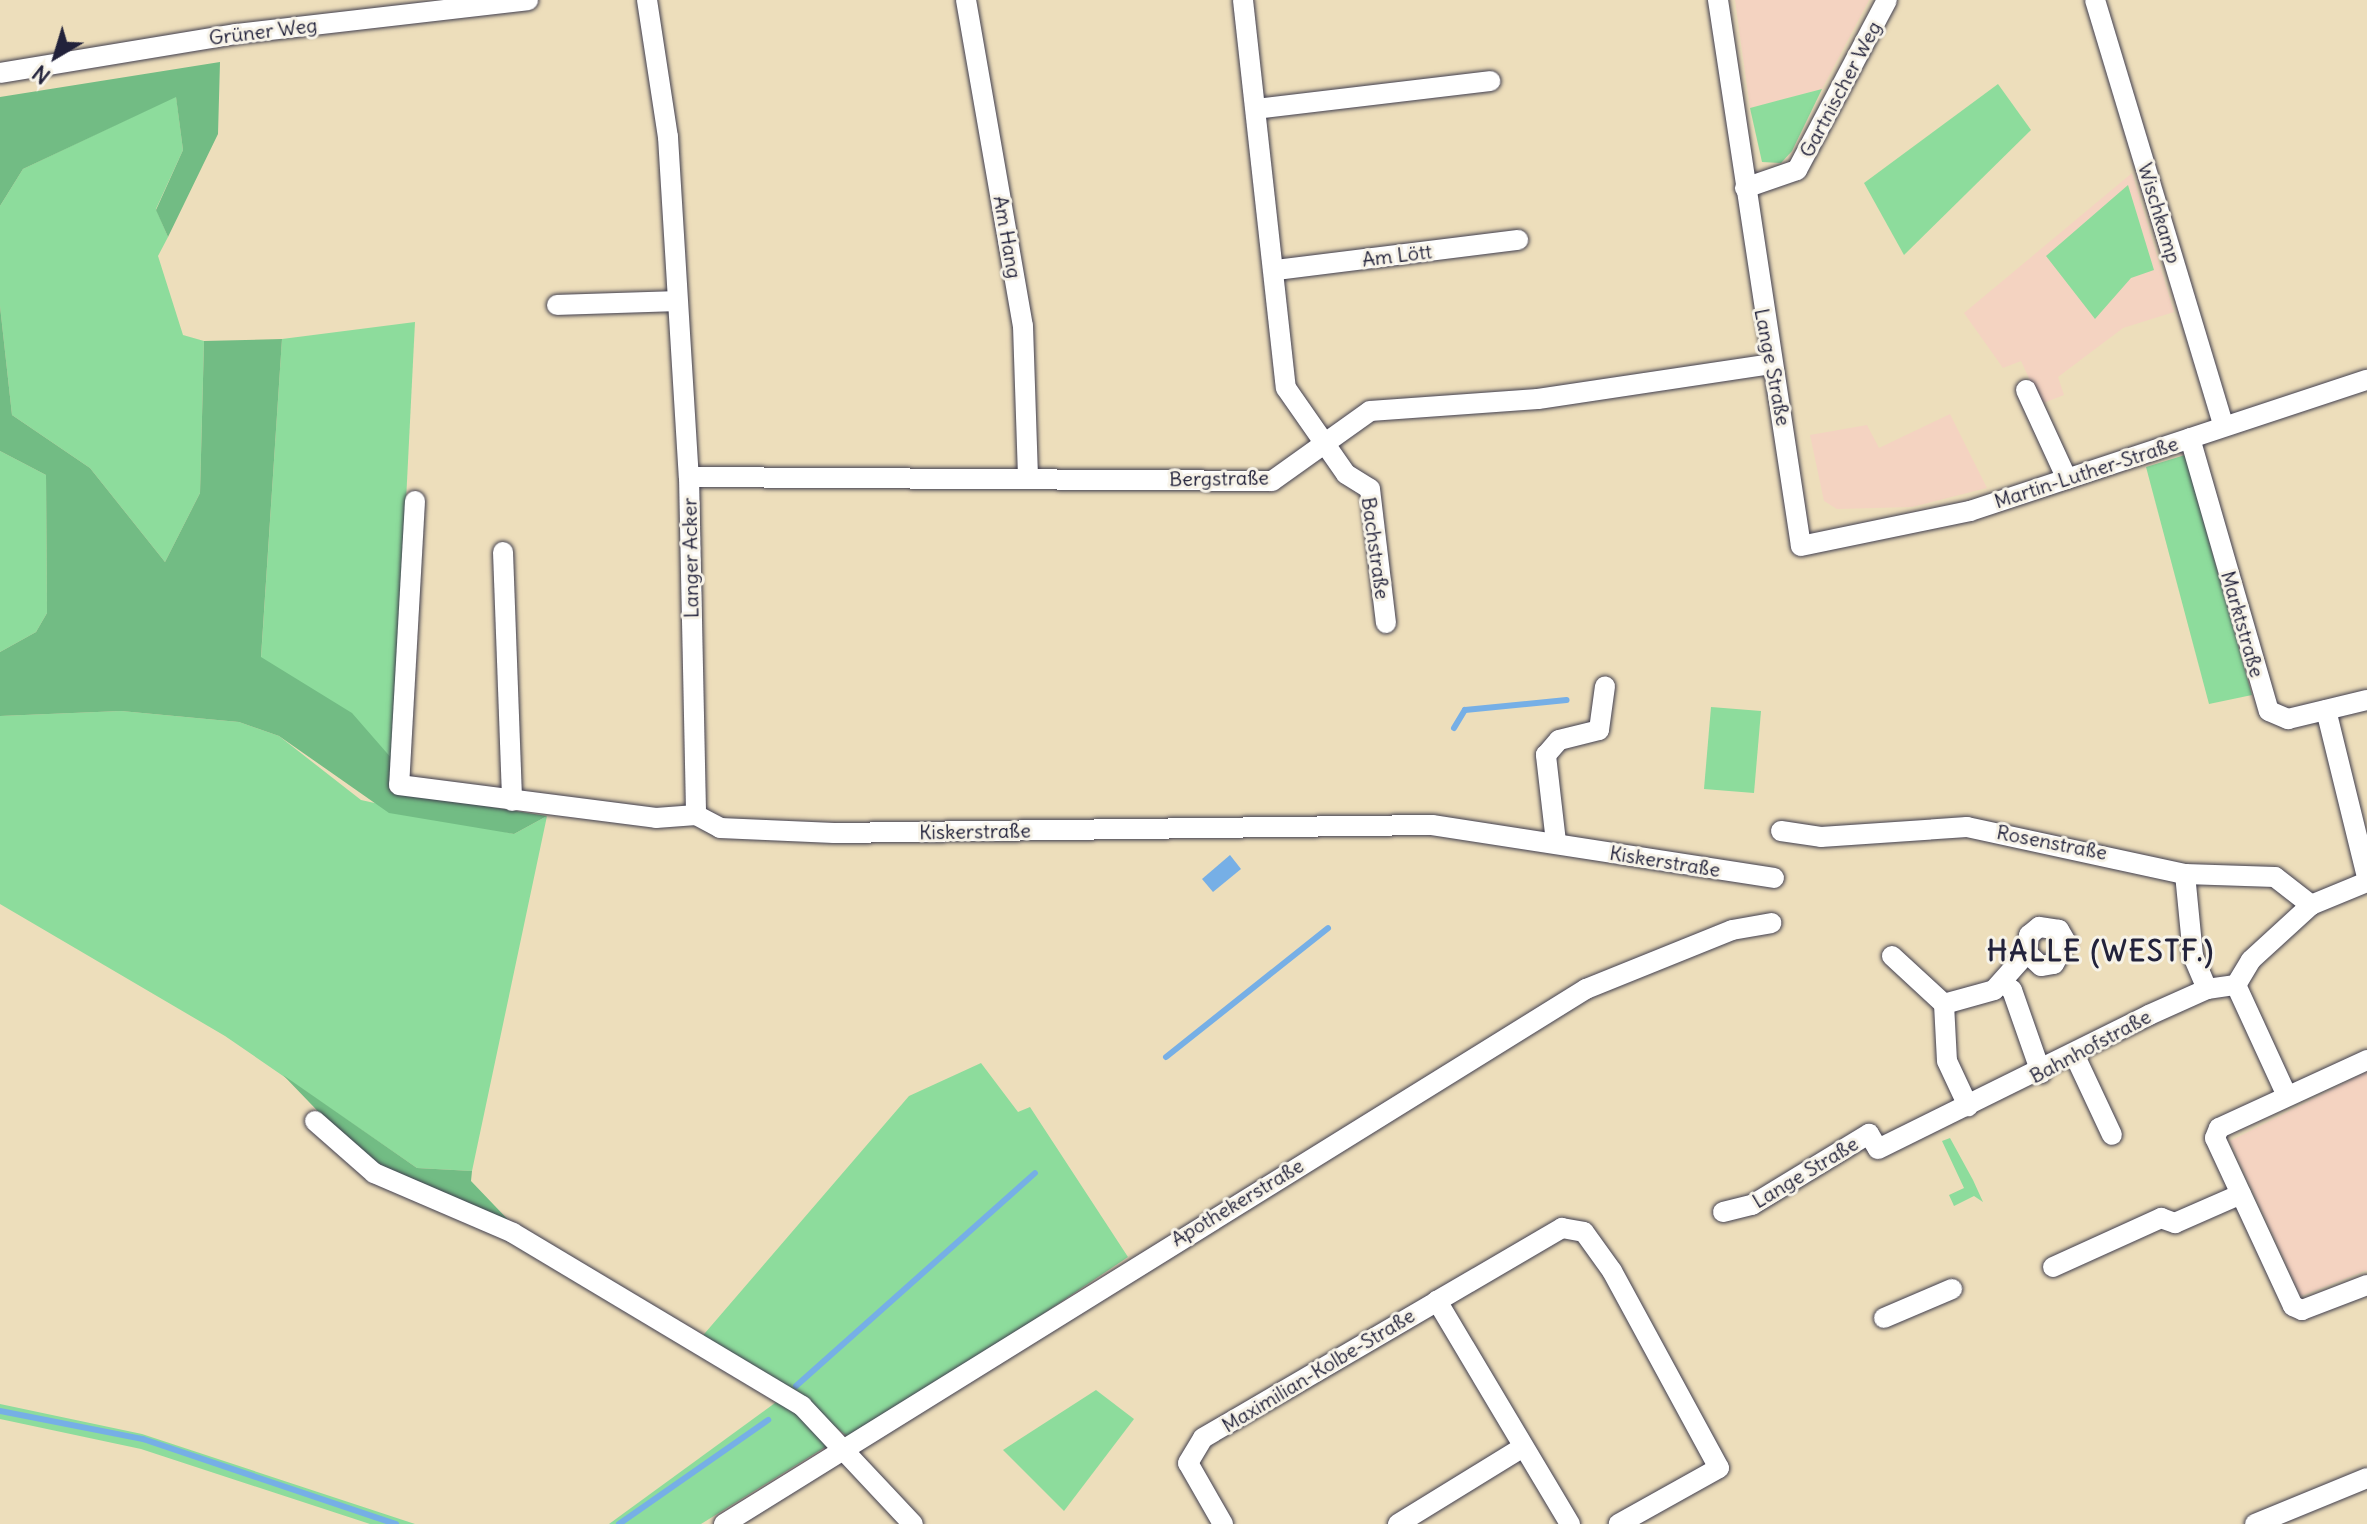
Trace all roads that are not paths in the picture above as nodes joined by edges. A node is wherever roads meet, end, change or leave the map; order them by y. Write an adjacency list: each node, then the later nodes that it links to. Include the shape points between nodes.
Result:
1 (525, 0): 8 (street, Grüner Weg, via 236,34)
2 (647, 0): 14 (street, Langer Acker, via 668,137)
3 (966, 0): 23 (street, Am Hang, via 1023,326)
4 (1243, 0): 10 (street)
5 (1718, 0): 11 (street, Lange Straße)
6 (1887, 0): 11 (street, Gartnischer Weg, via 1797,170)
7 (2095, 0): 19 (street, Wischkamp)
8 (0, 73)
9 (1490, 81): 10 (street)
10 (1256, 109): 13 (street)
11 (1745, 188): 16 (street, Lange Straße)
12 (1518, 240): 13 (street, Am Lött)
13 (1276, 270): 21 (street, via 1286,388)
14 (677, 301): 15 (street); 22 (street, Langer Acker)
15 (557, 305)
16 (1772, 364): 21 (street, Bergstraße, via 1538,399 1370,411); 26 (street, Lange Straße)
17 (2367, 380): 19 (street, Martin-Luther-Straße)
18 (2026, 390): 24 (street)
19 (2224, 426): 20 (street, Martin-Luther-Straße)
20 (2190, 438): 24 (street, Martin-Luther-Straße); 31 (street, Marktstraße, via 2266,705 2281,719)
21 (1324, 444): 23 (street, Bergstraße, via 1272,481); 28 (street, Bachstraße, via 1346,474 1370,489)
22 (689, 477): 23 (street, Bergstraße); 33 (street, Langer Acker)
23 (1028, 477)
24 (2067, 479): 26 (street, Martin-Luther-Straße, via 1896,531)
25 (415, 501): 32 (street, Kiskerstraße, via 399,785)
26 (1801, 546)
27 (503, 552): 32 (street)
28 (1386, 623)
29 (1605, 686): 35 (street, via 1599,730 1559,740 1546,755)
30 (2367, 700): 31 (street, Marktstraße)
31 (2326, 710): 38 (street)
32 (512, 801): 33 (street, Kiskerstraße, via 656,818)
33 (696, 815): 35 (street, Kiskerstraße, via 720,828 834,833 1432,825)
34 (1781, 831): 36 (street, Rosenstraße, via 1821,837 1967,827)
35 (1556, 842): 37 (street, Kiskerstraße)
36 (2185, 874): 39 (street, Rosenstraße, via 2275,877); 45 (street, via 2193,956)
37 (1774, 878)
38 (2367, 880): 39 (street)
39 (2311, 905): 44 (street, via 2251,960)
40 (1771, 923): 63 (street, Apothekerstraße, via 1732,930 1586,989 1132,1266)
41 (2027, 953): 43 (street)
42 (1892, 956): 46 (street)
43 (2002, 982): 46 (street); 49 (street, via 2012,990)
44 (2236, 985): 45 (street, Bahnhofstraße); 50 (street)
45 (2207, 989): 47 (street, Bahnhofstraße)
46 (1944, 1004): 51 (street, via 1944,1051)
47 (2075, 1056): 49 (street, Bahnhofstraße); 53 (street)
48 (2367, 1060): 50 (street)
49 (2041, 1073): 51 (street, Bahnhofstraße)
50 (2287, 1096): 55 (street, via 2216,1132)
51 (1968, 1106): 54 (street, Bahnhofstraße)
52 (315, 1121): 63 (street, via 374,1173 513,1233 802,1406)
53 (2112, 1135)
54 (1878, 1149): 56 (street, Lange Straße, via 1869,1134 1752,1205)
55 (2241, 1194): 57 (street, via 2175,1223 2161,1218); 58 (street, via 2297,1309)
56 (1723, 1212)
57 (2053, 1267)
58 (2367, 1285)
59 (1952, 1289): 61 (street)
60 (1437, 1301): 62 (street, Maximilian-Kolbe-Straße); 67 (street, Maximilian-Kolbe-Straße, via 1203,1438 1188,1463); 70 (street, Maximilian-Kolbe-Straße, via 1562,1228 1584,1232 1649,1328 1719,1468)
61 (1884, 1318)
62 (1523, 1447): 68 (street); 69 (street, Maximilian-Kolbe-Straße)
63 (847, 1452): 65 (street, Apothekerstraße); 66 (street)
64 (2367, 1478): 71 (street)
65 (724, 1524)
66 (913, 1524)
67 (1223, 1524)
68 (1398, 1524)
69 (1570, 1524)
70 (1619, 1524)
71 (2255, 1524)

